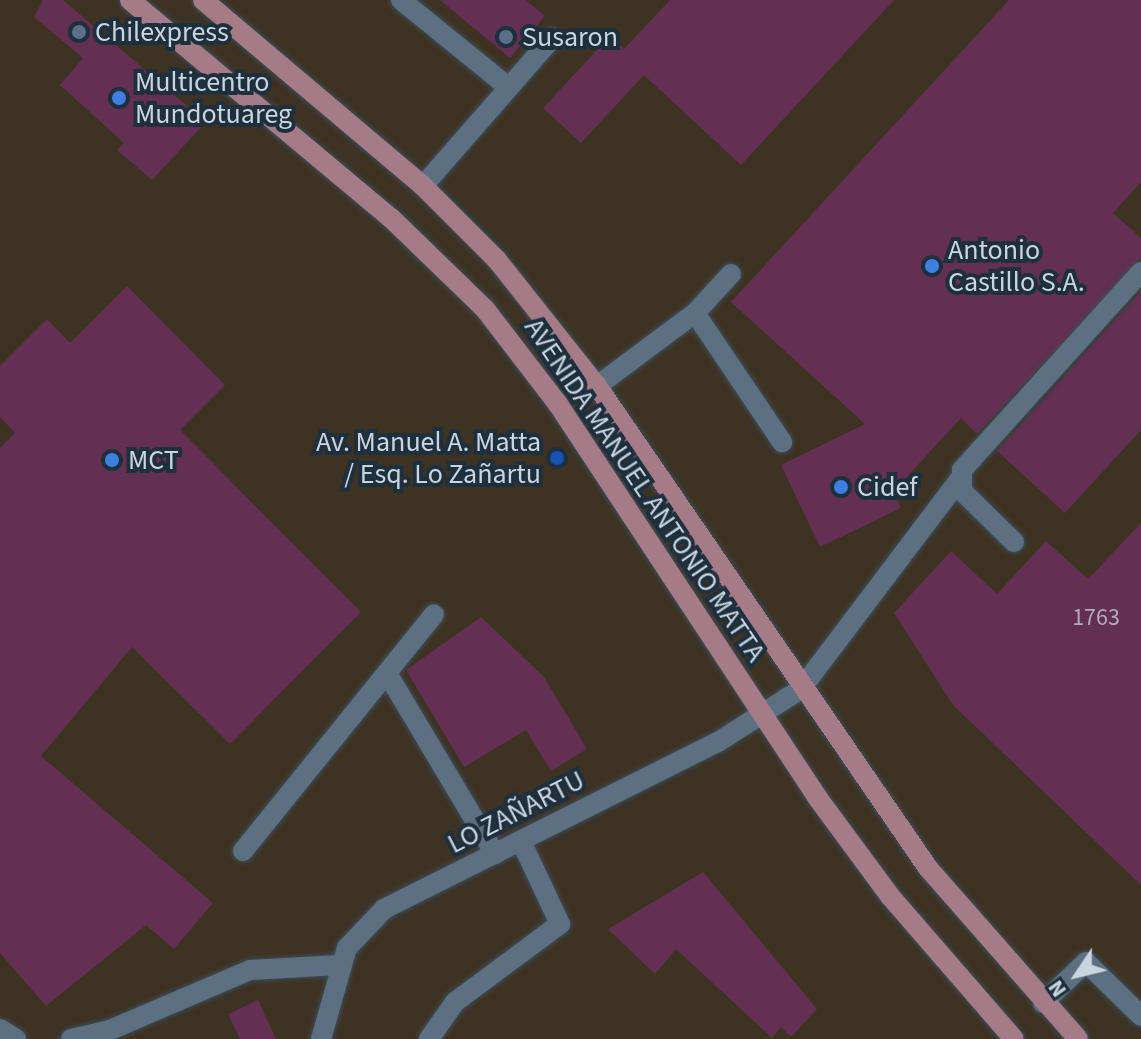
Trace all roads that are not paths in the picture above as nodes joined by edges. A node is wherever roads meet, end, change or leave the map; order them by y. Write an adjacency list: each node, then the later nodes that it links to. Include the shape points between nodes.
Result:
1 (130, 0): 17 (main road, AVENIDA MANUEL ANTONIO MATTA, via 401,227 485,309 558,404)
2 (203, 0): 6 (main road, AVENIDA MANUEL ANTONIO MATTA)
3 (401, 0): 5 (street)
4 (552, 38): 5 (street)
5 (508, 87): 6 (street)
6 (423, 186): 10 (main road, AVENIDA MANUEL ANTONIO MATTA, via 497,260)
7 (1141, 272): 12 (street, LO ZAÑARTU, via 970,459)
8 (731, 274): 9 (street)
9 (695, 313): 10 (street); 11 (street)
10 (597, 386): 16 (main road, AVENIDA MANUEL ANTONIO MATTA)
11 (782, 442)
12 (960, 479): 13 (street, via 962,491); 16 (street, LO ZAÑARTU)
13 (1014, 542)
14 (434, 614): 15 (street)
15 (387, 673): 19 (street); 20 (street)
16 (801, 689): 17 (street, LO ZAÑARTU); 22 (main road, AVENIDA MANUEL ANTONIO MATTA, via 928,868)
17 (764, 715): 18 (street, LO ZAÑARTU); 29 (main road, AVENIDA MANUEL ANTONIO MATTA, via 890,896)
18 (521, 841): 20 (street, LO ZAÑARTU); 28 (street, via 560,924 455,1002)
19 (243, 851)
20 (495, 854): 21 (street, LO ZAÑARTU, via 384,909 356,933)
21 (339, 965): 26 (street, via 250,970 110,1030); 27 (street, LO ZAÑARTU)
22 (1043, 1003): 23 (street, via 1086,962); 30 (main road, AVENIDA MANUEL ANTONIO MATTA)
23 (1141, 1016)
24 (0, 1029): 25 (street)
25 (16, 1039)
26 (71, 1039)
27 (321, 1039)
28 (429, 1039)
29 (1014, 1039)
30 (1078, 1039)

